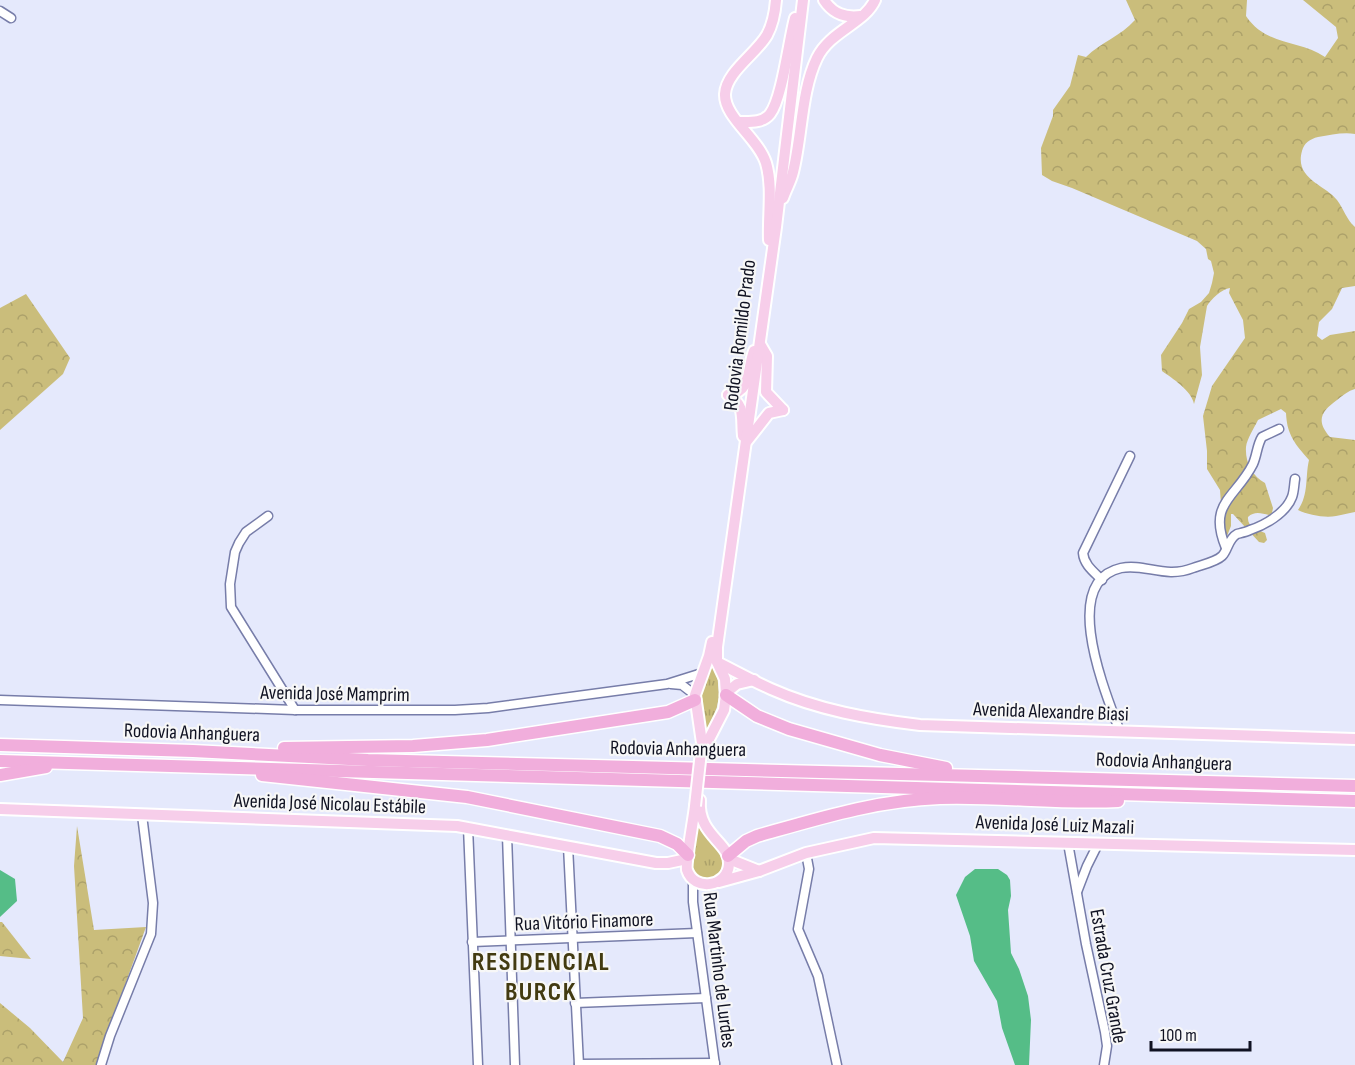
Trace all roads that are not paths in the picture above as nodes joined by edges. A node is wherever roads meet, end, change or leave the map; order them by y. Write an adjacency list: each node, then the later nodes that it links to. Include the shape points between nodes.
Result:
1 (776, 0): 8 (main road, via 774,20 766,37 732,77 725,92 728,111)
2 (824, 0): 6 (main road, via 843,16)
3 (875, 0): 6 (main road)
4 (801, 1): 8 (main road, via 777,101 765,118); 9 (main road, Rodovia Romildo Prado); 10 (main road, Rodovia Romildo Prado)
5 (0, 11): 7 (street)
6 (861, 16): 9 (main road, via 825,45 816,59 793,173)
7 (11, 18)
8 (740, 122): 10 (main road, via 757,144 770,179)
9 (778, 208): 11 (main road, Rodovia Romildo Prado)
10 (769, 240): 11 (main road, Rodovia Romildo Prado)
11 (758, 345): 13 (main road, Rodovia Romildo Prado); 13 (main road, via 743,390 728,395 741,406); 13 (main road, via 767,356 766,392 783,410 769,413)
12 (1279, 429): 17 (street, via 1262,437 1253,463 1222,510 1220,532)
13 (745, 440): 19 (main road, Rodovia Romildo Prado); 20 (main road, Rodovia Romildo Prado, via 711,647)
14 (1130, 456): 18 (street, via 1083,553 1087,565)
15 (1295, 479): 17 (street, via 1293,496 1278,513 1263,525 1236,535)
16 (268, 516): 26 (street, via 238,543 230,584 231,607)
17 (1226, 548): 18 (street, via 1223,555 1176,573 1127,567 1110,572)
18 (1102, 580): 27 (street, via 1090,603 1089,622 1098,673)
19 (717, 662): 21 (main road, Avenida Alexandre Biasi); 23 (main road)
20 (702, 673): 22 (street, Avenida José Mamprim); 24 (main road, Rodovia Romildo Prado)
21 (754, 680): 23 (main road, via 737,684); 27 (main road, Avenida Alexandre Biasi, via 844,714 882,721)
22 (667, 684): 24 (street, Avenida José Mamprim, via 682,686); 26 (street, Avenida José Mamprim, via 477,709)
23 (726, 694): 29 (main road, via 724,710); 36 (highway, via 757,716 789,729 880,755)
24 (695, 698): 29 (main road); 31 (highway, via 668,712 486,740 414,746)
25 (0, 700): 26 (street, Avenida José Mamprim)
26 (296, 710)
27 (1120, 732): 28 (main road, Avenida Alexandre Biasi)
28 (1355, 739)
29 (705, 743): 40 (main road, bridge)
30 (0, 746): 31 (highway, Rodovia Anhanguera)
31 (193, 751): 36 (highway, Rodovia Anhanguera, via 368,760)
32 (0, 761): 33 (highway, Rodovia Anhanguera)
33 (75, 762): 34 (highway, Rodovia Anhanguera); 35 (highway)
34 (190, 766): 38 (highway, Rodovia Anhanguera); 50 (highway, via 467,797 660,836)
35 (0, 775)
36 (986, 775): 37 (highway, Rodovia Anhanguera)
37 (1355, 786)
38 (1182, 796): 39 (highway, Rodovia Anhanguera); 51 (highway, via 1094,802 949,798 901,802 852,809 757,836)
39 (1355, 801)
40 (697, 803): 50 (main road); 51 (main road, via 703,824)
41 (0, 809): 42 (main road, Avenida José Nicolau Estábile)
42 (142, 814): 43 (main road, Avenida José Nicolau Estábile); 65 (street, via 153,903 151,934)
43 (468, 827): 44 (main road, Avenida José Nicolau Estábile); 60 (street)
44 (507, 835): 47 (main road, Avenida José Nicolau Estábile); 59 (street)
45 (1068, 843): 46 (main road, Avenida José Luiz Mazali); 49 (main road, Avenida José Luiz Mazali, via 874,838); 56 (street, Estrada Cruz Grande)
46 (1098, 844): 48 (main road, Avenida José Luiz Mazali); 56 (street, Estrada Cruz Grande)
47 (568, 846): 52 (main road, Avenida José Nicolau Estábile); 58 (street)
48 (1355, 850)
49 (806, 853): 53 (main road, Avenida José Luiz Mazali); 68 (street, via 809,869 798,929 818,976)
50 (688, 855): 52 (main road, Avenida José Nicolau Estábile); 54 (main road, via 687,870)
51 (729, 858): 53 (main road); 55 (main road, via 728,872)
52 (656, 863): 54 (main road, Avenida José Nicolau Estábile)
53 (759, 871): 55 (main road, Avenida José Luiz Mazali)
54 (692, 878): 55 (main road, Avenida José Nicolau Estábile, via 701,884); 57 (street, Rua Martinho de Lurdes)
55 (719, 882)
56 (1077, 893): 69 (street, Estrada Cruz Grande, via 1105,1032)
57 (697, 933): 58 (street, Rua Vitório Finamore); 61 (street, Rua Martinho de Lurdes)
58 (573, 937): 59 (street, Rua Vitório Finamore); 62 (street)
59 (509, 940): 60 (street, Rua Vitório Finamore); 67 (street)
60 (472, 942): 66 (street)
61 (706, 998): 62 (street); 64 (street, Rua Martinho de Lurdes)
62 (575, 1003): 63 (street)
63 (579, 1064): 64 (street)
64 (715, 1064)
65 (101, 1065)
66 (478, 1065)
67 (515, 1065)
68 (837, 1065)
69 (1104, 1065)

